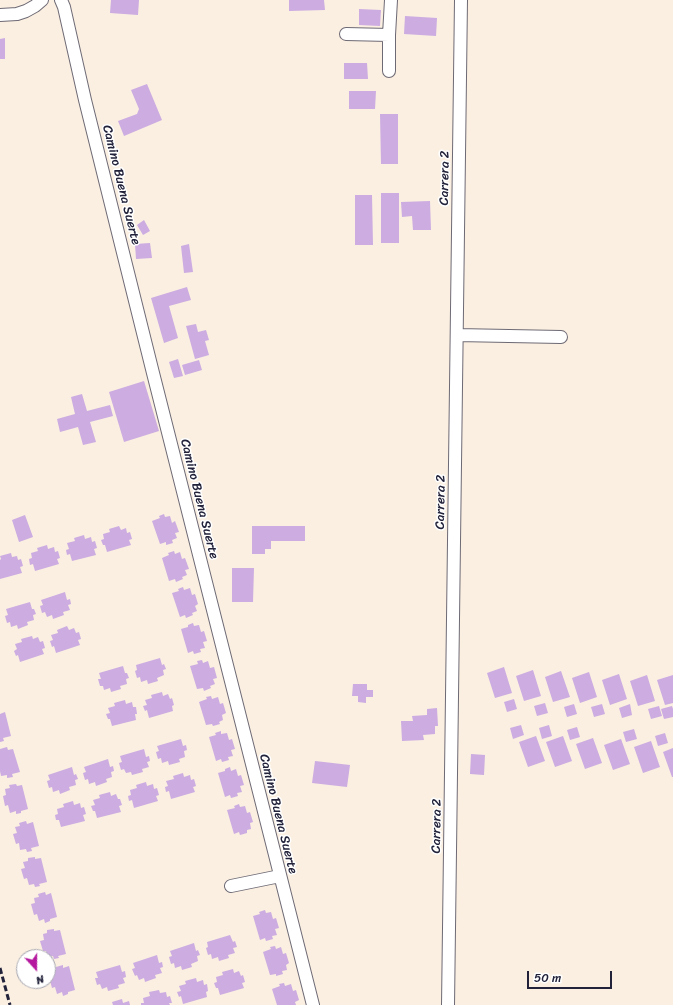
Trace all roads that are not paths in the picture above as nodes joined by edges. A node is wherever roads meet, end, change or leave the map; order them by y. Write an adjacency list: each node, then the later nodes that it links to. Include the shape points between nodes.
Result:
1 (42, 0): 5 (street, via 26,11)
2 (61, 0): 11 (street, Camino Buena Suerte)
3 (391, 0): 7 (street)
4 (462, 0): 9 (street, Carrera 2)
5 (0, 16)
6 (346, 34): 7 (street)
7 (389, 36): 8 (street)
8 (389, 71)
9 (457, 335): 10 (street); 14 (street, Carrera 2)
10 (561, 337)
11 (280, 876): 12 (street); 13 (street, Camino Buena Suerte)
12 (231, 886)
13 (313, 1005)
14 (448, 1005)

